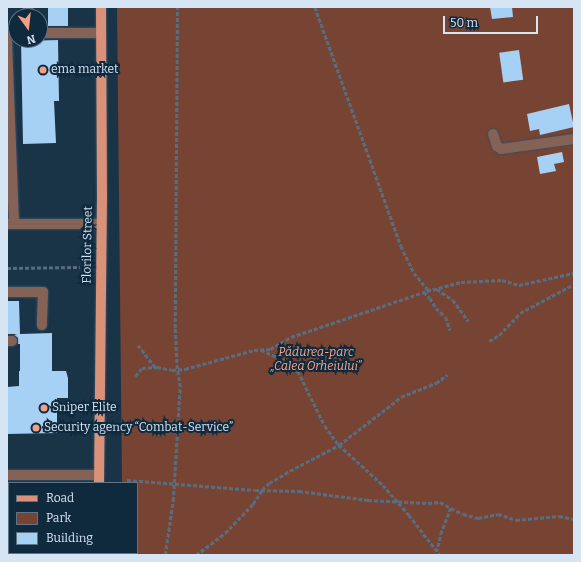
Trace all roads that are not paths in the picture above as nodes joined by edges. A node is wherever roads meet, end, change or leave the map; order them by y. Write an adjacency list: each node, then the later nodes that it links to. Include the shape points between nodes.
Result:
1 (101, 7): 3 (main road, Florilor Street)
2 (48, 33): 3 (street)
3 (101, 33): 9 (main road, Florilor Street)
4 (7, 42): 5 (street)
5 (8, 119): 8 (street)
6 (493, 134): 7 (street, via 497,146 501,149)
7 (574, 139)
8 (10, 224): 9 (street)
9 (101, 224): 13 (main road, Florilor Street)
10 (7, 292): 11 (street, via 43,292)
11 (42, 325)
12 (9, 478): 13 (street)
13 (99, 479)

